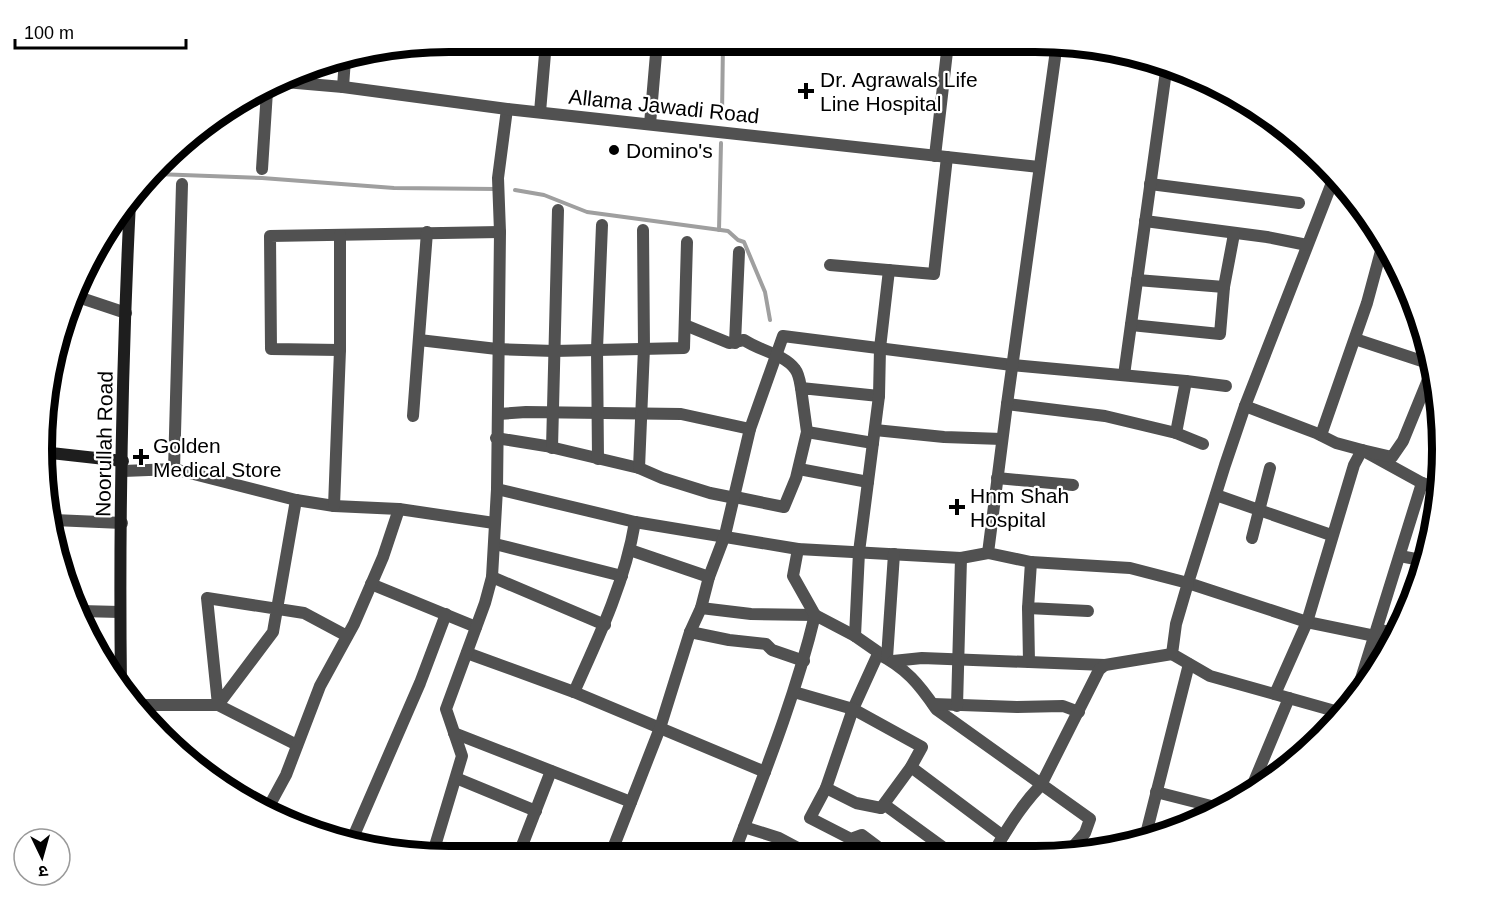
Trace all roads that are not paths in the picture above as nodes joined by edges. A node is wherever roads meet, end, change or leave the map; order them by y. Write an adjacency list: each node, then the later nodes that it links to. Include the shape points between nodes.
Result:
1 (545, 52): 11 (street)
2 (656, 52): 12 (street)
3 (948, 52): 13 (street)
4 (1056, 53): 14 (street)
5 (345, 67): 8 (street)
6 (1165, 75): 17 (street)
7 (298, 83): 8 (street, Allama Jawadi Road)
8 (344, 87): 10 (street, Allama Jawadi Road)
9 (267, 97): 15 (street)
10 (507, 109): 11 (street, Allama Jawadi Road); 26 (street, via 498,178)
11 (540, 112): 12 (street, Allama Jawadi Road)
12 (650, 124): 13 (street, Allama Jawadi Road)
13 (941, 156): 14 (street, Allama Jawadi Road); 34 (street, via 934,274)
14 (1040, 167): 52 (street)
15 (262, 170)
16 (182, 184): 81 (street)
17 (1150, 184): 19 (street); 22 (street)
18 (1331, 185): 30 (street)
19 (1299, 202)
20 (558, 210): 49 (street)
21 (130, 215): 38 (main road, Noorullah Road)
22 (1145, 221): 27 (street); 35 (street)
23 (602, 225): 47 (street)
24 (643, 230): 44 (street)
25 (428, 232): 26 (street); 28 (street); 42 (street)
26 (500, 232): 46 (street)
27 (1234, 234): 30 (street); 36 (street)
28 (340, 235): 48 (street); 48 (street, via 270,236 271,349)
29 (687, 242): 39 (street)
30 (1307, 245): 60 (street)
31 (739, 252): 43 (street)
32 (1380, 253): 41 (street)
33 (830, 265): 34 (street)
34 (889, 270): 45 (street)
35 (1137, 280): 36 (street); 40 (street)
36 (1224, 287): 40 (street, via 1220,334)
37 (83, 299): 38 (street)
38 (126, 313): 78 (main road, Noorullah Road)
39 (685, 325): 43 (street); 44 (street, via 684,348)
40 (1131, 325): 53 (street)
41 (1354, 339): 51 (street); 69 (street)
42 (419, 340): 46 (street); 65 (street)
43 (735, 343): 50 (street, via 744,340)
44 (644, 348): 47 (street); 64 (street)
45 (880, 348): 50 (street, via 783,336); 52 (street); 58 (street)
46 (497, 349): 49 (street); 63 (street)
47 (597, 349): 49 (street); 62 (street)
48 (340, 350): 92 (street)
49 (554, 351): 61 (street)
50 (776, 355): 57 (street, via 795,369); 66 (street)
51 (1422, 361)
52 (1012, 364): 53 (street); 59 (street)
53 (1124, 375): 54 (street)
54 (1186, 381): 56 (street); 68 (street)
55 (1427, 383): 75 (street, via 1392,458)
56 (1226, 386)
57 (801, 388): 58 (street); 67 (street)
58 (879, 396): 70 (street)
59 (1006, 404): 68 (street, via 1105,416); 72 (street)
60 (1245, 406): 69 (street); 89 (street)
61 (554, 412): 62 (street); 63 (street); 74 (street)
62 (599, 413): 64 (street); 77 (street)
63 (498, 414): 71 (street)
64 (642, 414): 66 (street, via 681,414); 79 (street)
65 (413, 416)
66 (750, 429): 90 (street)
67 (807, 432): 70 (street); 82 (street)
68 (1176, 433): 73 (street)
69 (1322, 435): 75 (street)
70 (874, 436): 72 (street); 84 (street)
71 (496, 438): 74 (street); 88 (street)
72 (1002, 439): 83 (street)
73 (1203, 444)
74 (552, 448): 77 (street)
75 (1362, 450): 85 (street); 99 (street)
76 (52, 454): 78 (main road)
77 (598, 459): 79 (street)
78 (123, 466): 81 (street); 97 (main road, Noorullah Road)
79 (639, 468): 90 (street)
80 (1270, 468): 94 (street)
81 (174, 469): 91 (street)
82 (798, 469): 84 (street); 90 (street, via 784,507)
83 (997, 478): 86 (street); 106 (street)
84 (868, 482): 105 (street)
85 (1422, 483): 87 (street); 108 (street)
86 (1073, 486)
87 (1431, 486)
88 (497, 489): 96 (street); 98 (street)
89 (1216, 495): 94 (street); 116 (street)
90 (735, 498): 100 (street)
91 (296, 500): 92 (street); 119 (street)
92 (334, 506): 93 (street)
93 (399, 509): 98 (street); 115 (street)
94 (1259, 510): 99 (street); 101 (street)
95 (59, 520): 97 (street)
96 (634, 522): 100 (street); 104 (street)
97 (122, 523): 122 (main road, Noorullah Road)
98 (494, 523): 102 (street)
99 (1331, 535): 125 (street)
100 (725, 536): 103 (street); 114 (street)
101 (1252, 538)
102 (495, 544): 112 (street); 113 (street)
103 (798, 549): 105 (street); 124 (street, via 793,576)
104 (630, 550): 112 (street); 114 (street)
105 (859, 552): 107 (street); 132 (street)
106 (988, 553): 109 (street); 111 (street)
107 (894, 554): 109 (street); 135 (street)
108 (1400, 556): 110 (street); 129 (street)
109 (961, 558): 136 (street)
110 (1417, 559)
111 (1031, 562): 116 (street, via 1130,568); 118 (street)
112 (622, 576): 126 (street)
113 (492, 577): 126 (street); 127 (street)
114 (709, 577): 117 (street)
115 (371, 584): 123 (street); 131 (street)
116 (1188, 584): 125 (street); 134 (street)
117 (701, 608): 124 (street); 128 (street)
118 (1028, 608): 120 (street); 138 (street)
119 (277, 609): 131 (street, via 304,613); 149 (street, via 273,632); 149 (street, via 207,598)
120 (1088, 611)
121 (88, 612): 122 (street)
122 (120, 612): 141 (main road, Noorullah Road)
123 (446, 614): 127 (street); 172 (street)
124 (815, 615): 132 (street); 137 (street)
125 (1307, 622): 129 (street); 145 (street)
126 (605, 625): 143 (street)
127 (476, 627): 133 (street)
128 (690, 632): 137 (street, via 766,644 772,650); 154 (street)
129 (1376, 632): 130 (street); 142 (street)
130 (1387, 633)
131 (347, 636): 156 (street, via 320,686)
132 (855, 636): 135 (street)
133 (467, 653): 143 (street); 155 (street, via 446,709)
134 (1172, 654): 139 (street); 140 (street)
135 (886, 658): 136 (street); 147 (street, via 918,684); 151 (street)
136 (959, 660): 138 (street); 150 (street)
137 (804, 661): 144 (street)
138 (1029, 662): 140 (street)
139 (1189, 664): 145 (street, via 1210,676); 164 (street)
140 (1105, 665): 153 (street)
141 (121, 672)
142 (1362, 675)
143 (574, 692): 154 (street)
144 (794, 692): 151 (street); 159 (street)
145 (1275, 694): 146 (street)
146 (1289, 698): 152 (street); 161 (street)
147 (933, 704): 150 (street); 162 (street)
148 (146, 705): 149 (street)
149 (218, 705): 156 (street)
150 (957, 706): 153 (street, via 1063,706)
151 (853, 709): 157 (street, via 922,747); 163 (street)
152 (1334, 711)
153 (1079, 712): 162 (street)
154 (660, 728): 159 (street); 165 (street)
155 (454, 733): 158 (street); 160 (street, via 462,756)
156 (297, 745): 166 (street)
157 (911, 767): 168 (street); 173 (street)
158 (551, 771): 165 (street); 169 (street)
159 (765, 772): 170 (street)
160 (456, 778): 169 (street); 175 (street)
161 (1254, 781)
162 (1041, 785): 173 (street); 174 (street, via 1090,819)
163 (826, 788): 168 (street, via 856,803); 180 (street, via 810,818 851,839 862,835)
164 (1156, 792): 167 (street); 171 (street)
165 (631, 802): 177 (street)
166 (270, 804)
167 (1211, 806)
168 (881, 808): 181 (street, via 885,805)
169 (536, 810): 176 (street)
170 (744, 827): 178 (street); 179 (street)
171 (1147, 830)
172 (354, 835)
173 (1003, 836): 182 (street)
174 (1075, 844)
175 (435, 846)
176 (522, 846)
177 (614, 846)
178 (737, 846)
179 (794, 846)
180 (877, 846)
181 (941, 846)
182 (998, 846)

